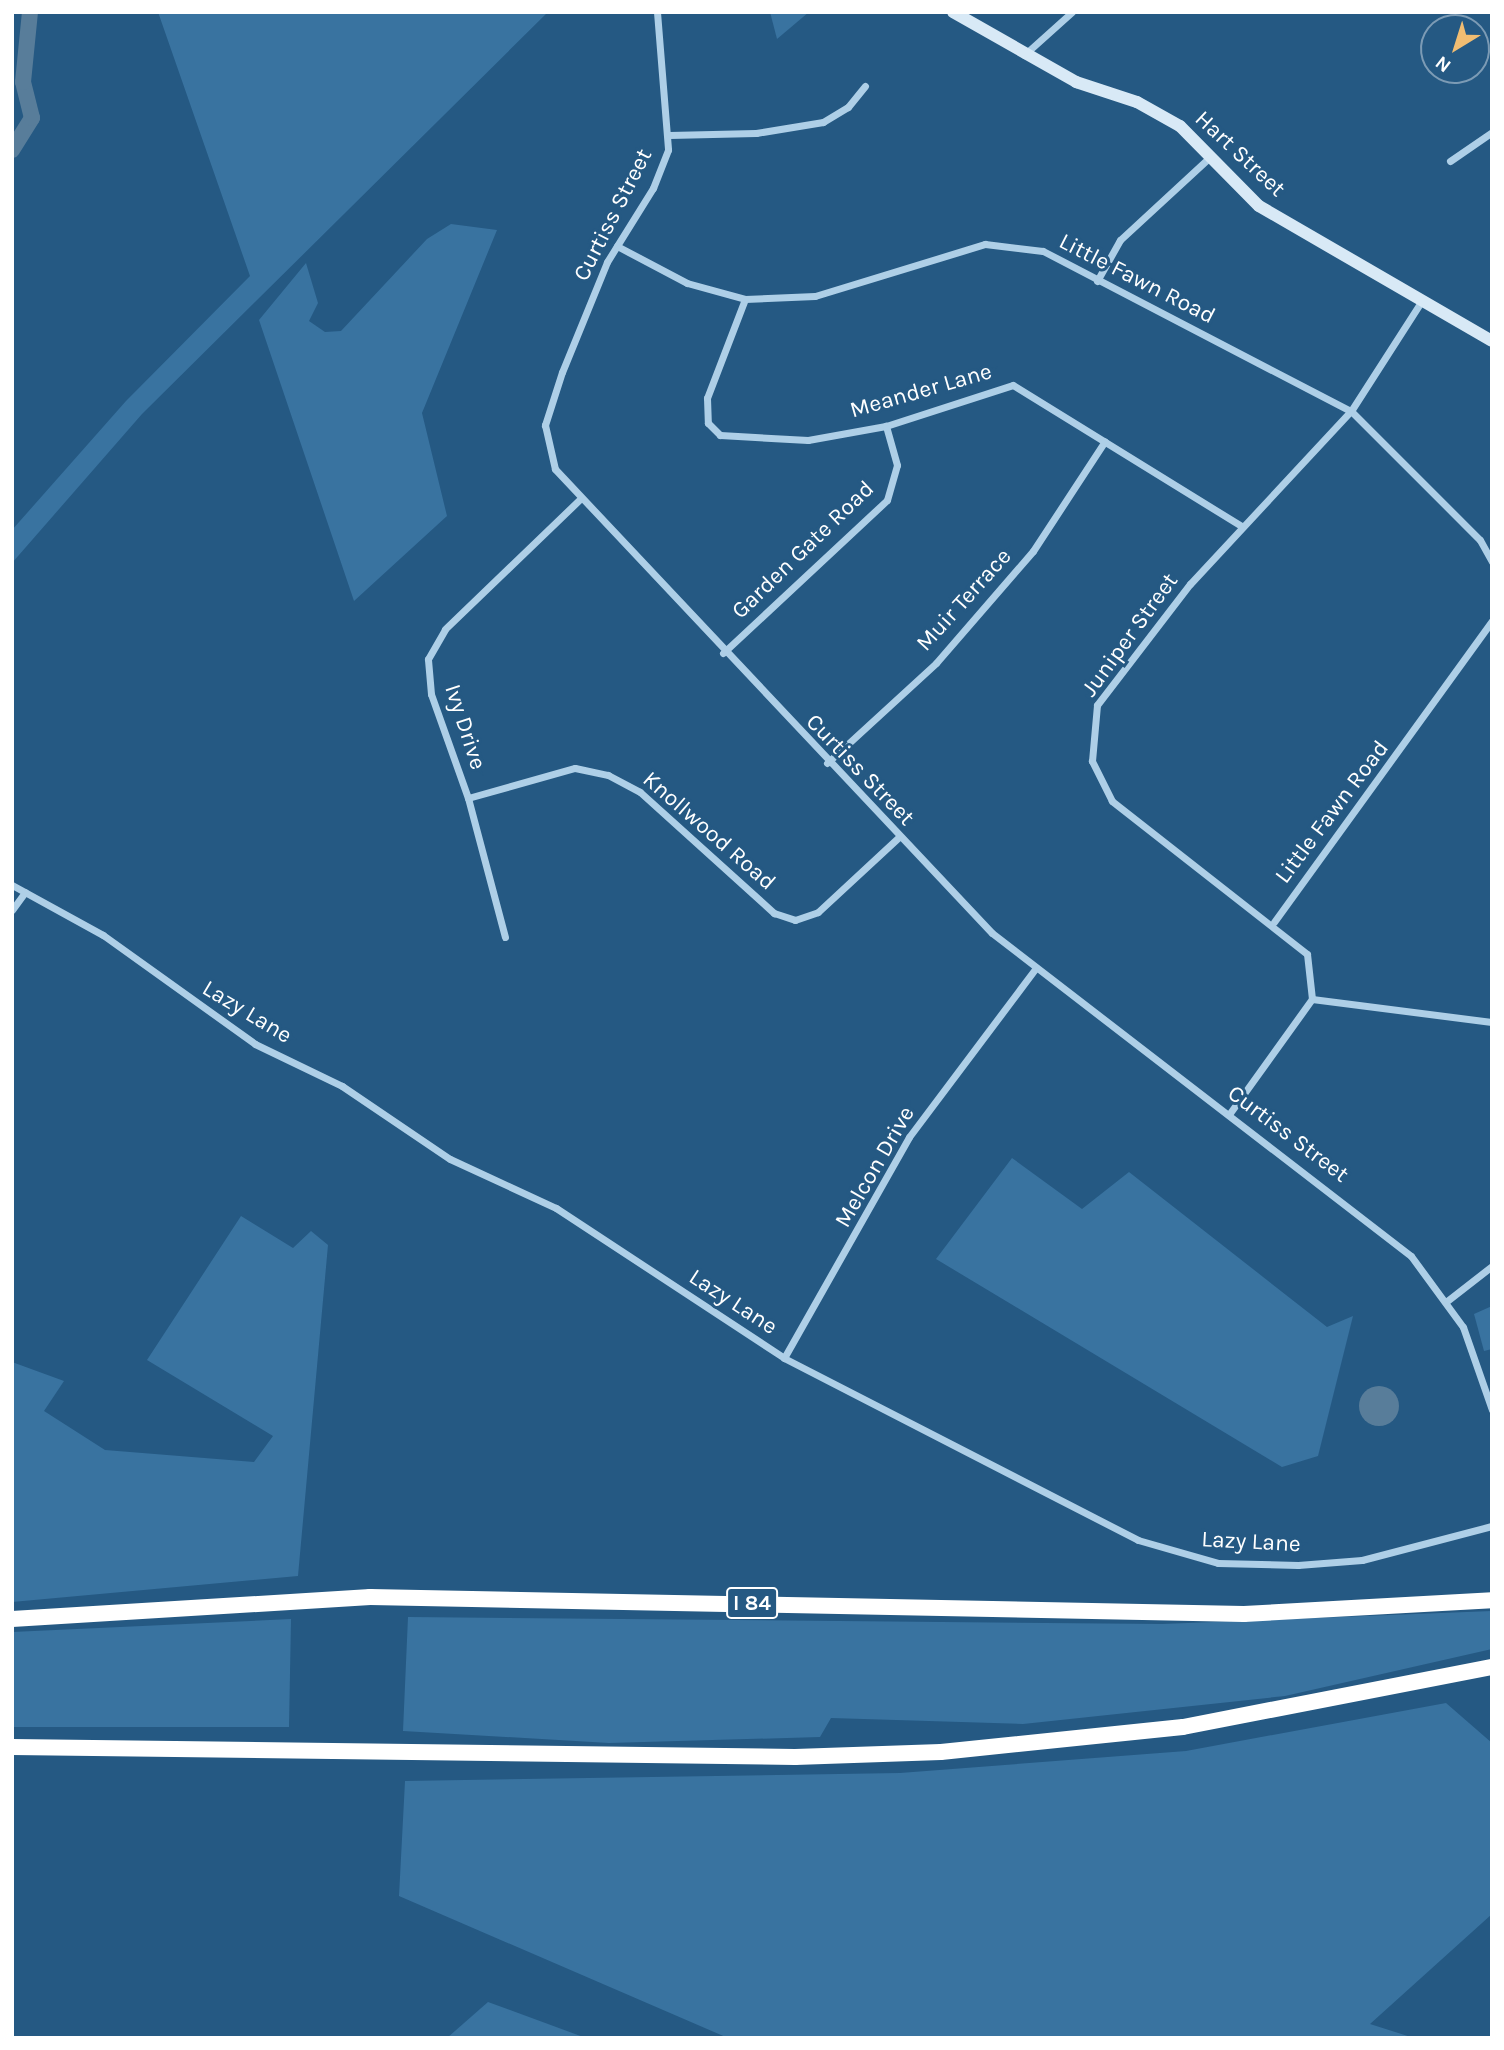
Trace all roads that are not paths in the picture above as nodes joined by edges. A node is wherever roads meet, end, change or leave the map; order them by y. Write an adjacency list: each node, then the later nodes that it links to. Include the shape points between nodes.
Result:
1 (657, 12): 7 (street, Curtiss Street)
2 (953, 12): 4 (street, Hart Street)
3 (1072, 12): 4 (street)
4 (1023, 55): 8 (street, Hart Street, via 1137,102 1180,126)
5 (865, 86): 7 (street, via 848,107 823,122 756,133)
6 (1492, 132): 9 (street)
7 (669, 135): 10 (street, Curtiss Street, via 660,174)
8 (1211, 156): 11 (street, via 1120,240); 13 (street, Hart Street, via 1259,206)
9 (1450, 161)
10 (617, 246): 12 (street, Little Fawn Road, via 687,283); 18 (street, Curtiss Street, via 545,425 555,469)
11 (1097, 281): 12 (street, Little Fawn Road, via 1043,251 985,244 815,296); 15 (street, Little Fawn Road)
12 (745, 299): 16 (street, Meander Lane, via 707,398 708,423 720,435 808,440)
13 (1421, 302): 14 (street, Hart Street); 15 (street, Juniper Street)
14 (1492, 341)
15 (1351, 411): 19 (street, Juniper Street); 20 (street, Little Fawn Road, via 1480,540)
16 (887, 426): 17 (street, Meander Lane, via 1013,385); 22 (street, Garden Gate Road, via 897,465 887,500)
17 (1105, 441): 19 (street, Meander Lane); 23 (street, Muir Terrace, via 1033,551 936,663)
18 (579, 500): 22 (street, Curtiss Street); 24 (street, Ivy Drive, via 444,628 428,659 431,694)
19 (1241, 526): 29 (street, Juniper Street, via 1097,705 1092,761 1112,801)
20 (1492, 562)
21 (1492, 621): 29 (street, Little Fawn Road)
22 (723, 653): 23 (street, Curtiss Street)
23 (827, 763): 25 (street, Curtiss Street)
24 (468, 798): 25 (street, Knollwood Road, via 575,768 608,775 640,792 774,913 795,920 818,912); 30 (street, Ivy Drive)
25 (898, 838): 31 (street, Curtiss Street, via 992,933)
26 (12, 885): 27 (street, Lazy Lane)
27 (25, 892): 28 (street); 37 (street, Lazy Lane, via 103,935 255,1044 342,1086 450,1159 556,1208)
28 (12, 910)
29 (1274, 922): 32 (street, Juniper Street, via 1307,954)
30 (505, 937)
31 (1037, 968): 34 (street, Curtiss Street); 37 (street, Melcon Drive, via 909,1137)
32 (1312, 999): 33 (street); 34 (street)
33 (1492, 1021)
34 (1230, 1113): 36 (street, Curtiss Street, via 1398,1244)
35 (1492, 1265): 36 (street)
36 (1447, 1301): 38 (street, Curtiss Street, via 1473,1349)
37 (784, 1359): 39 (street, Lazy Lane, via 1177,1556 1218,1563 1349,1561)
38 (1492, 1410)
39 (1492, 1527)
40 (1492, 1600): 41 (highway, I 84, via 1269,1614 409,1597)
41 (12, 1619)
42 (1492, 1667): 43 (highway, via 1183,1727 941,1752 795,1757)
43 (12, 1747)

